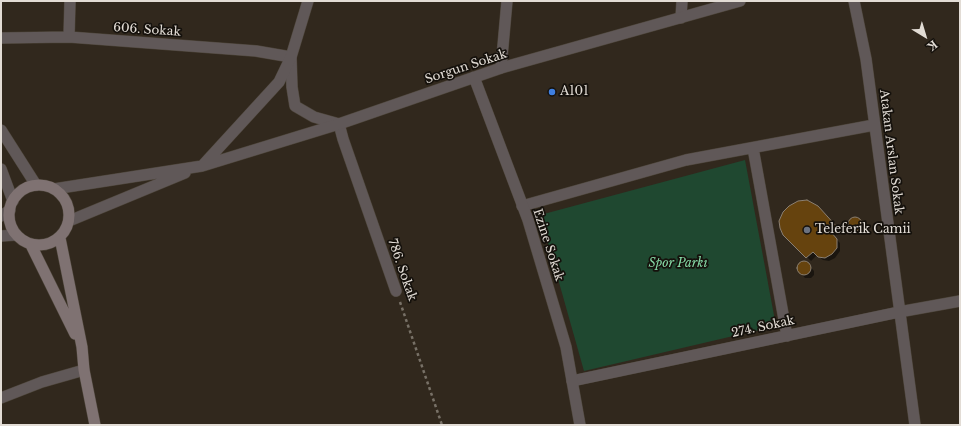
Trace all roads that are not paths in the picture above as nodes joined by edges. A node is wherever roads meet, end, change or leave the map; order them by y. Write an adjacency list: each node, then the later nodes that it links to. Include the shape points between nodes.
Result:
1 (70, 1): 8 (street)
2 (308, 1): 10 (street)
3 (508, 1): 11 (street)
4 (682, 1): 7 (street)
5 (740, 1): 7 (street, Sorgun Sokak)
6 (854, 1): 14 (street, Atakan Arslan Sokak, via 866,59)
7 (681, 18): 11 (street, Sorgun Sokak)
8 (69, 37): 9 (street, 606. Sokak); 10 (street, 606. Sokak, via 256,51)
9 (1, 38)
10 (291, 57): 13 (street, via 295,106 314,117); 17 (street, via 279,82)
11 (501, 68): 12 (street, Sorgun Sokak)
12 (474, 77): 13 (street, Sorgun Sokak); 21 (street, Ezine Sokak)
13 (339, 124): 17 (street, Sorgun Sokak); 28 (street, 786. Sokak)
14 (874, 125): 16 (street); 30 (street, Atakan Arslan Sokak)
15 (1, 130): 19 (street)
16 (753, 148): 21 (street, via 686,160); 31 (street)
17 (202, 166): 20 (street); 23 (street)
18 (1, 169): 22 (street)
19 (36, 185): 20 (main road); 22 (main road, via 18,194)
20 (54, 189): 23 (main road, via 67,203)
21 (522, 206): 34 (street, Ezine Sokak, via 566,347)
22 (8, 209): 24 (main road, via 11,227)
23 (70, 221): 26 (main road)
24 (16, 235): 25 (street); 27 (main road)
25 (1, 236)
26 (60, 238): 27 (main road, via 51,244); 32 (main road)
27 (31, 245): 32 (main road)
28 (396, 290)
29 (960, 301): 30 (street, 274. Sokak)
30 (899, 312): 31 (street, 274. Sokak); 38 (street, Atakan Arslan Sokak)
31 (787, 336): 34 (street, 274. Sokak)
32 (82, 347): 33 (main road)
33 (84, 370): 35 (street, via 42,382); 36 (main road)
34 (572, 381): 37 (street, Ezine Sokak)
35 (1, 398)
36 (95, 425)
37 (580, 425)
38 (915, 425)

